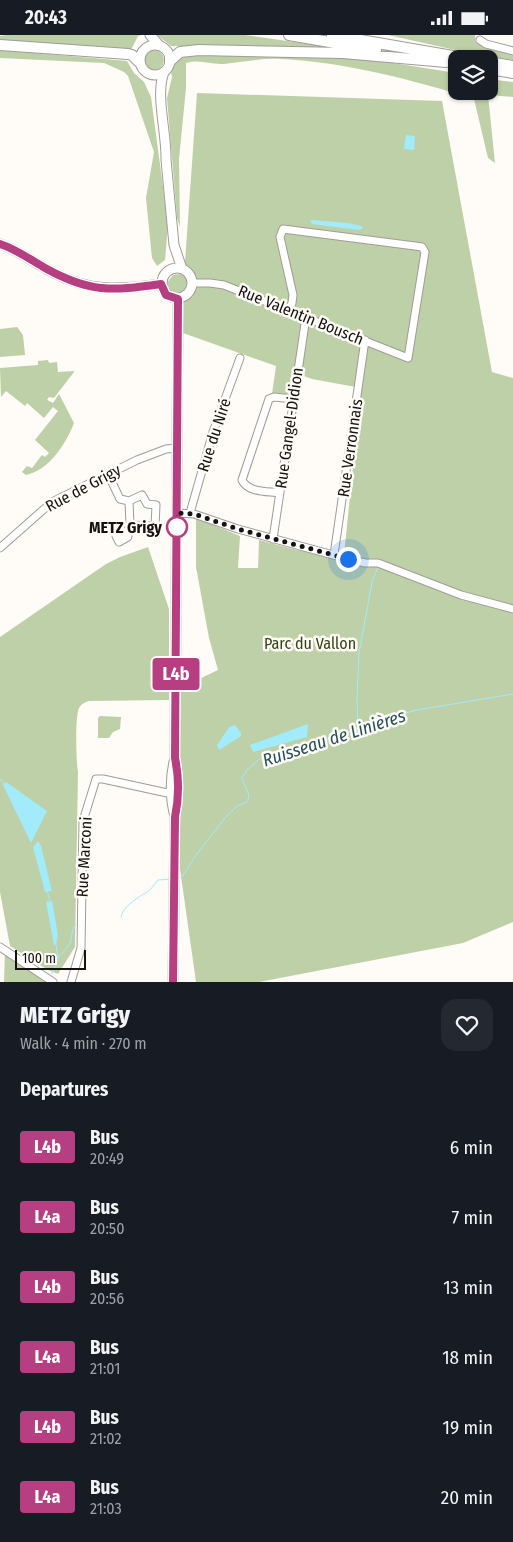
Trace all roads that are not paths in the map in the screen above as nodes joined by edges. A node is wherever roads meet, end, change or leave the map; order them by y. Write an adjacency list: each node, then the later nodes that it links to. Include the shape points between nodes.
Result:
1 (149, 35): 7 (main road); 8 (main road)
2 (289, 35): 12 (highway)
3 (332, 35): 10 (highway)
4 (367, 35): 11 (highway)
5 (480, 40): 9 (street)
6 (0, 45): 15 (highway, via 128,54)
7 (160, 46): 8 (main road); 14 (main road, via 168,52)
8 (144, 49): 15 (main road)
9 (513, 51)
10 (448, 59)
11 (448, 59)
12 (448, 60)
13 (448, 60): 14 (highway, via 343,53 199,50 180,52)
14 (170, 61): 19 (main road)
15 (139, 62): 21 (main road)
16 (498, 64): 17 (highway)
17 (513, 66)
18 (498, 70): 20 (highway)
19 (164, 72): 21 (main road); 22 (main road, via 160,92)
20 (513, 73)
21 (148, 74): 22 (main road, via 155,86)
22 (166, 159): 24 (main road)
23 (1, 244): 28 (main road, via 84,286 110,289)
24 (174, 245): 25 (main road); 26 (main road)
25 (182, 269): 26 (main road); 27 (main road, via 189,274)
26 (168, 270): 28 (main road)
27 (192, 283): 29 (main road, via 187,295); 30 (street, Rue Valentin Bousch, via 224,285)
28 (161, 284): 29 (main road, via 166,295)
29 (178, 299): 35 (main road)
30 (289, 310): 31 (street, Rue Valentin Bousch); 32 (street, Rue Valentin Bousch, via 293,295 280,237 283,229 422,247 425,257 408,358)
31 (306, 317): 32 (street, Rue Valentin Bousch); 34 (street, Rue Gangel-Didion)
32 (365, 341): 43 (street, Rue Verronnais)
33 (240, 358): 40 (street, Rue du Niré)
34 (293, 399): 37 (street, Rue Gangel-Didion); 37 (street, via 269,399 242,481 251,489)
35 (178, 448): 36 (street, Rue de Grigy, via 166,449); 39 (main road)
36 (108, 475): 38 (street, via 120,499); 42 (street, Rue de Grigy, via 52,502)
37 (280, 493): 41 (street, Rue Gangel-Didion)
38 (129, 501): 38 (street, via 129,528 155,526 156,505 147,504 142,495)
39 (177, 513): 40 (street); 45 (main road)
40 (190, 513): 41 (street)
41 (273, 539): 43 (street)
42 (0, 548)
43 (334, 555): 44 (street, via 378,563 461,595)
44 (513, 609)
45 (175, 758): 46 (main road); 47 (main road)
46 (172, 794): 47 (main road); 50 (street, Rue Marconi, via 96,779 83,821 81,949)
47 (175, 817): 51 (main road)
48 (0, 947): 49 (street)
49 (53, 982)
50 (71, 982)
51 (173, 982)

